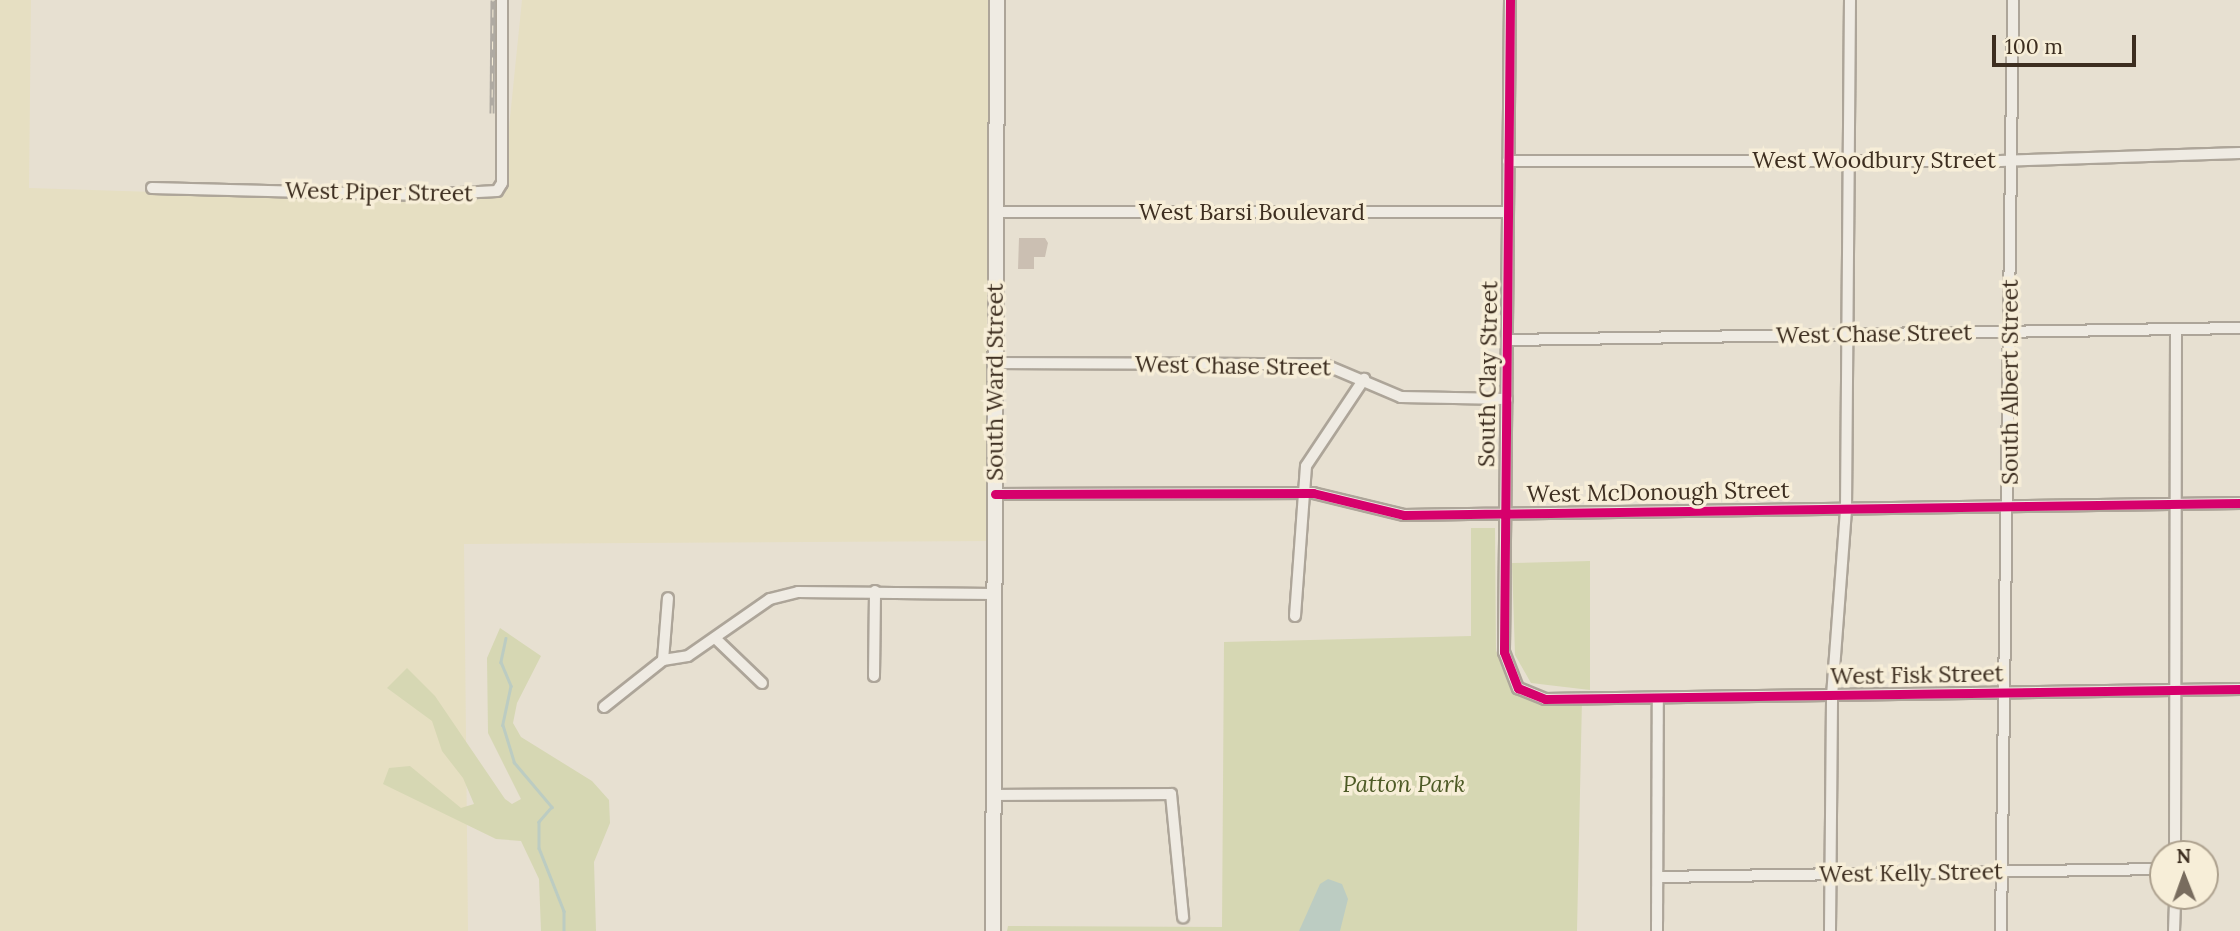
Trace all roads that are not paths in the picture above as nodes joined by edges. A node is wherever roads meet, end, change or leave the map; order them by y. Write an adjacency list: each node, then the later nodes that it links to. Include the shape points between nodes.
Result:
1 (502, 0): 10 (street, West Piper Street, via 502,183 497,191 424,195)
2 (997, 0): 11 (street, South Ward Street)
3 (1510, 0): 8 (street, South Clay Street)
4 (1850, 0): 9 (street)
5 (2013, 0): 7 (street, South Albert Street)
6 (2240, 153): 7 (street, West Woodbury Street)
7 (2013, 157): 9 (street, West Woodbury Street); 15 (street, South Albert Street)
8 (1508, 161): 9 (street, West Woodbury Street); 12 (street, South Clay Street)
9 (1849, 161): 16 (street)
10 (152, 188)
11 (995, 212): 12 (street, West Barsi Boulevard); 18 (street, South Ward Street)
12 (1508, 212): 17 (street, South Clay Street)
13 (2240, 328): 14 (street, West Chase Street)
14 (2176, 330): 15 (street, West Chase Street); 24 (street)
15 (2010, 332): 16 (street, West Chase Street); 25 (street, South Albert Street)
16 (1849, 335): 17 (street, West Chase Street); 26 (street)
17 (1508, 340): 20 (street, South Clay Street)
18 (994, 363): 19 (street, West Chase Street, via 1323,364); 22 (street, South Ward Street)
19 (1364, 379): 20 (street, West Chase Street, via 1401,397); 21 (street, via 1310,453)
20 (1507, 399): 27 (street, South Clay Street)
21 (1301, 493): 22 (street, West McDonough Street); 27 (street, West McDonough Street, via 1404,515); 31 (street)
22 (995, 494): 29 (street, South Ward Street)
23 (2240, 503): 24 (street, West McDonough Street)
24 (2176, 505): 25 (street, West McDonough Street); 37 (street)
25 (2009, 507): 26 (street, West McDonough Street); 38 (street, South Albert Street)
26 (1846, 509): 27 (street, West McDonough Street); 39 (street)
27 (1505, 514): 40 (street, South Clay Street, via 1508,673 1528,694)
28 (875, 591): 29 (street); 32 (street, via 770,598 750,608); 34 (street)
29 (993, 594): 43 (street, South Ward Street)
30 (668, 598): 33 (street)
31 (1295, 616)
32 (715, 638): 33 (street, via 688,656); 35 (street)
33 (663, 660): 42 (street)
34 (874, 676)
35 (762, 683)
36 (2240, 689): 37 (street, West Fisk Street)
37 (2176, 690): 38 (street, West Fisk Street); 44 (street)
38 (2007, 693): 39 (street, West Fisk Street); 46 (street, South Albert Street)
39 (1832, 696): 41 (street, West Fisk Street); 47 (street)
40 (1594, 699): 41 (street, West Fisk Street)
41 (1658, 699): 48 (street)
42 (604, 707)
43 (993, 795): 50 (street, via 1171,794); 51 (street, South Ward Street)
44 (2175, 840)
45 (2149, 869): 46 (street, West Kelly Street)
46 (2005, 871): 47 (street, West Kelly Street); 54 (street, South Albert Street)
47 (1830, 874): 48 (street, West Kelly Street); 53 (street)
48 (1658, 877): 52 (street)
49 (2175, 910): 55 (street)
50 (1182, 917)
51 (993, 931)
52 (1657, 931)
53 (1830, 931)
54 (2001, 931)
55 (2174, 931)

